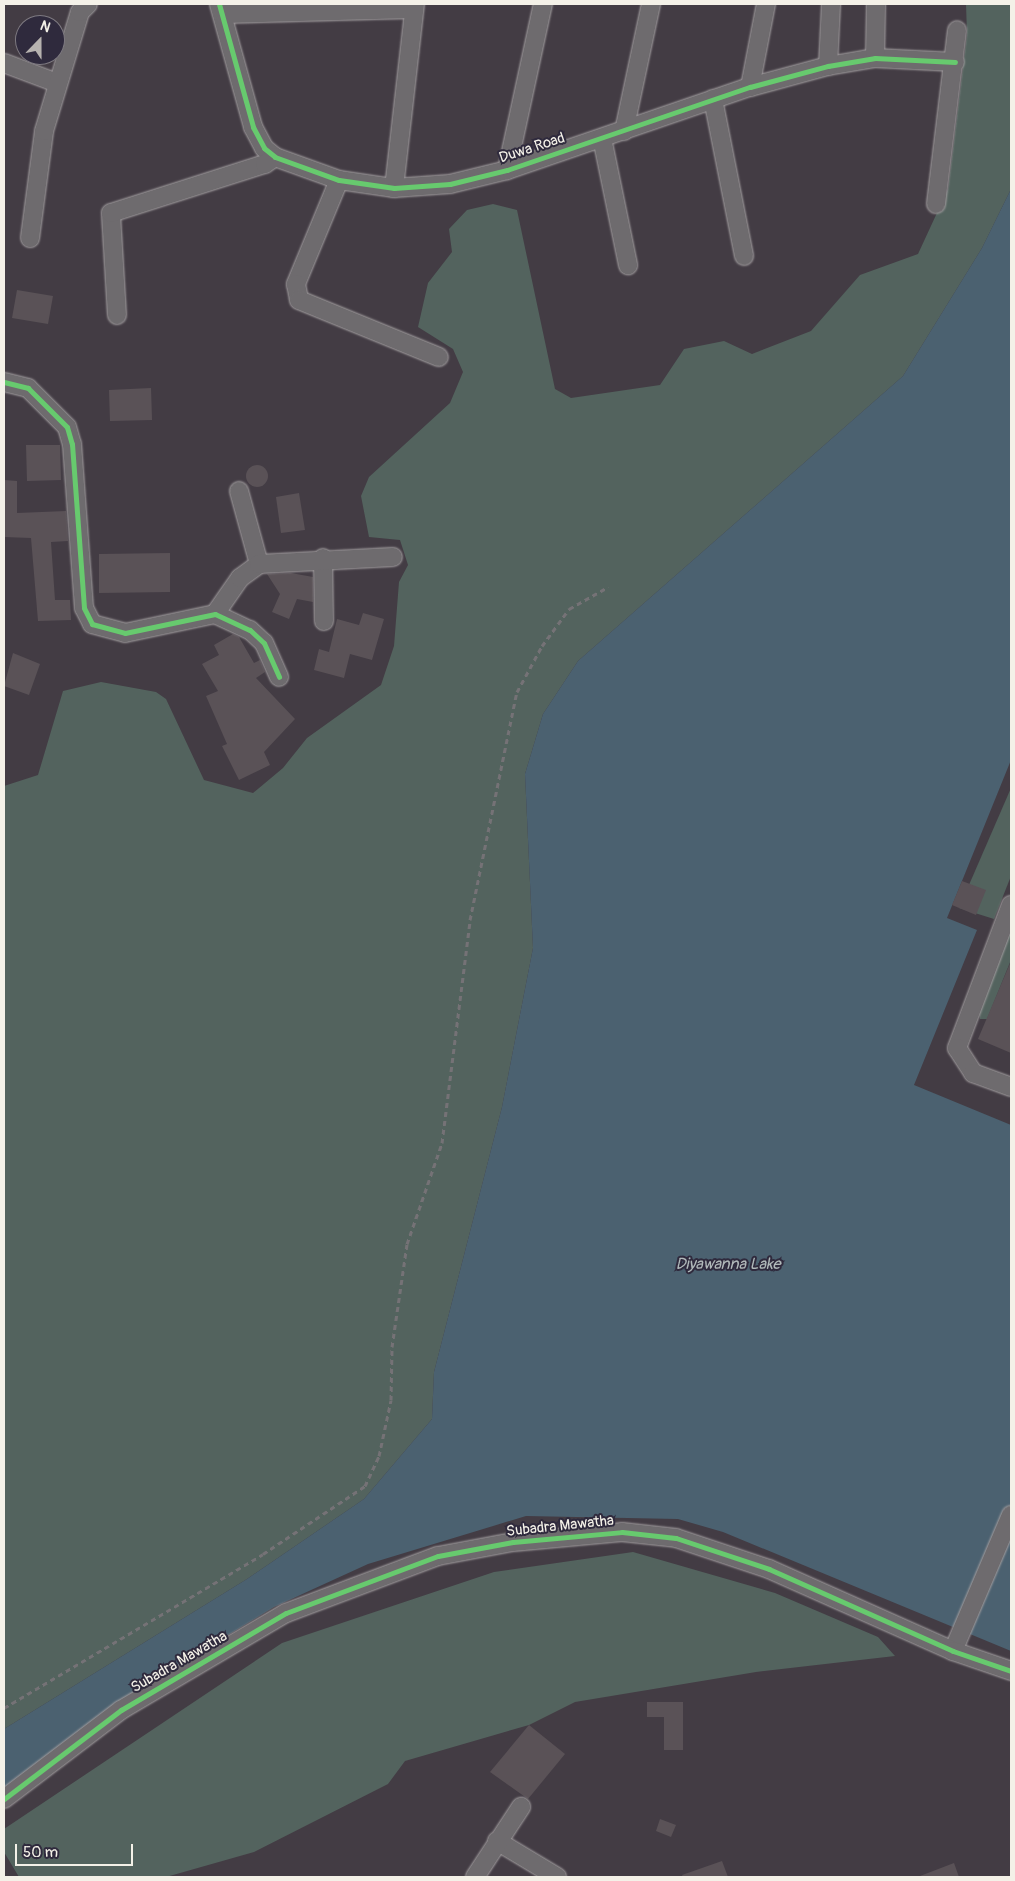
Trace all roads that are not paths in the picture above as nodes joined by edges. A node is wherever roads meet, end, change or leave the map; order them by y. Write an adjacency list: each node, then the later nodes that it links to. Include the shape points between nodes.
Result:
1 (88, 4): 14 (street, via 80,12)
2 (543, 4): 20 (street)
3 (651, 4): 17 (street)
4 (766, 4): 15 (street)
5 (831, 4): 13 (street)
6 (876, 4): 10 (street)
7 (414, 6): 8 (street, Duwa Road); 22 (street, Duwa Road)
8 (221, 9): 19 (street, Duwa Road, via 253,127 264,148)
9 (957, 30): 11 (street)
10 (875, 58): 11 (street, Duwa Road); 13 (street, Duwa Road)
11 (954, 62): 23 (street)
12 (4, 63): 14 (street)
13 (828, 66): 15 (street, Duwa Road)
14 (57, 83): 24 (street, via 44,131)
15 (750, 87): 16 (street, Duwa Road)
16 (713, 99): 17 (street, Duwa Road); 25 (street)
17 (624, 131): 18 (street, Duwa Road)
18 (602, 138): 20 (street, Duwa Road); 26 (street)
19 (276, 157): 21 (street, Duwa Road); 27 (street, via 265,164 111,213)
20 (507, 170): 22 (street, Duwa Road, via 450,184)
21 (339, 180): 22 (street, Duwa Road); 28 (street, via 296,284 299,300)
22 (394, 188)
23 (936, 204)
24 (30, 238)
25 (744, 256)
26 (628, 265)
27 (117, 315)
28 (439, 357)
29 (4, 382): 34 (street, via 28,388 67,427 72,444 84,608 92,624 125,632)
30 (239, 491): 33 (street)
31 (393, 557): 32 (street)
32 (323, 558): 33 (street); 35 (street)
33 (259, 564): 34 (street, via 240,578)
34 (215, 614): 36 (street, via 250,630 264,643)
35 (324, 621)
36 (279, 677)
37 (1011, 905): 38 (street, via 957,1048 973,1073)
38 (1011, 1087)
39 (1011, 1515): 40 (street)
40 (955, 1646): 41 (street, Subadra Mawatha); 42 (street, Subadra Mawatha, via 769,1569 676,1538 622,1532 513,1542 438,1556 286,1614 121,1710)
41 (1011, 1671)
42 (4, 1799)
43 (521, 1807): 44 (street)
44 (497, 1841): 45 (street); 46 (street)
45 (474, 1877)
46 (557, 1877)

